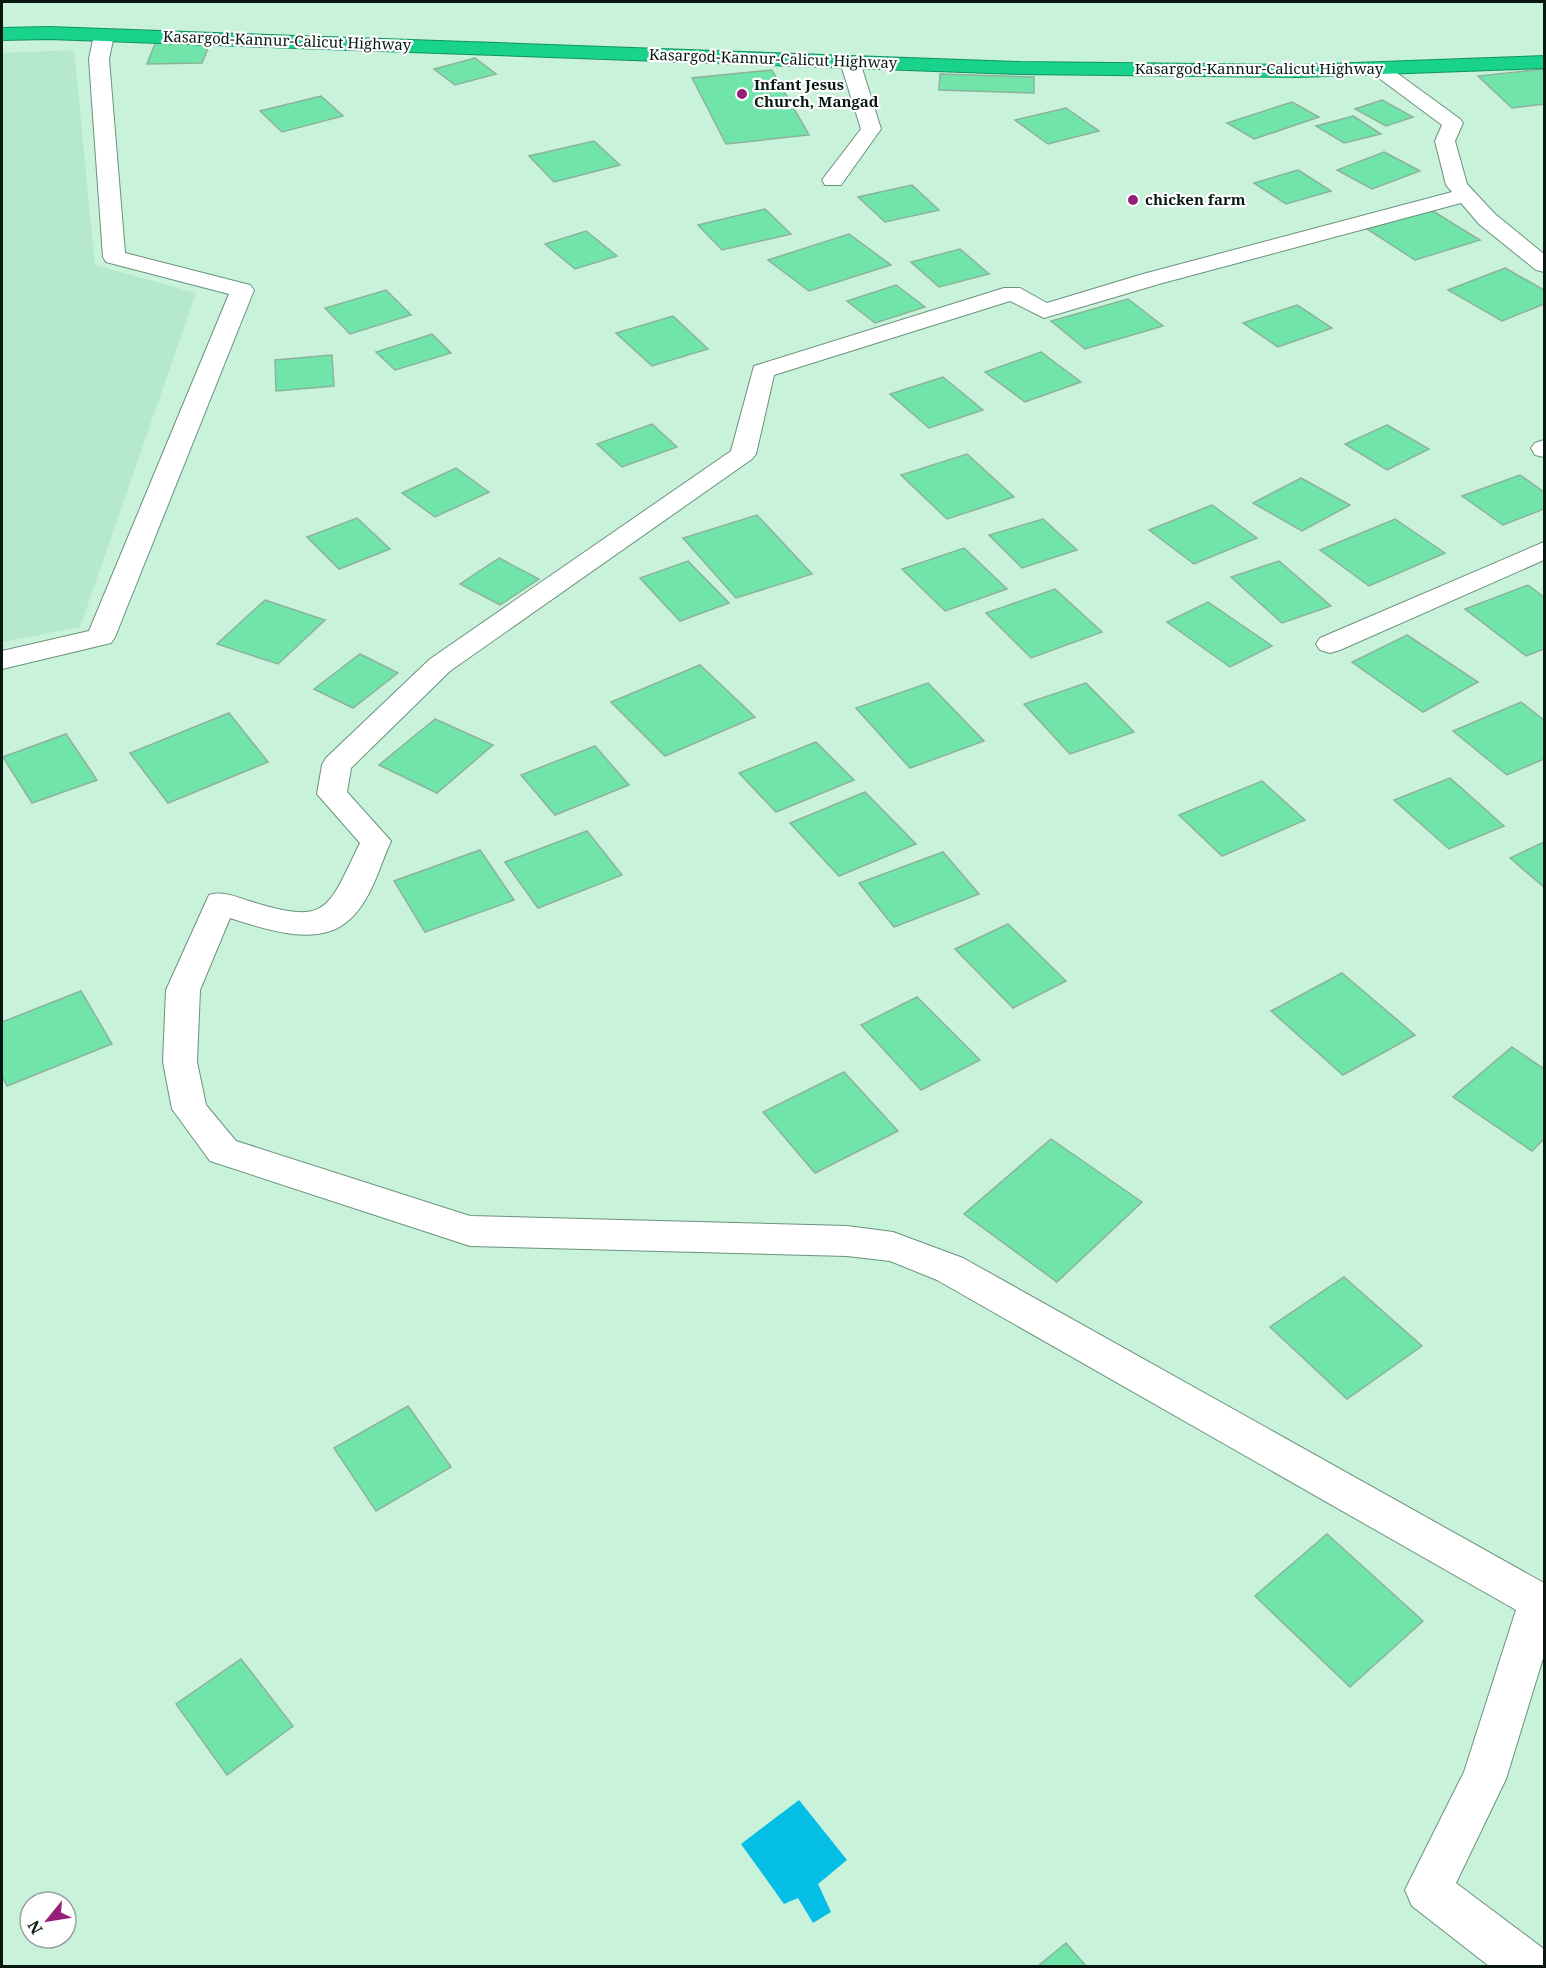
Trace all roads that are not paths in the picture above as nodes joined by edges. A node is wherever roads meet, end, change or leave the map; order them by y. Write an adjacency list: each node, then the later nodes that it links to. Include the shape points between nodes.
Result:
1 (2, 34): 2 (highway, Kasargod-Kannur-Calicut Highway)
2 (104, 35): 3 (highway, Kasargod-Kannur-Calicut Highway); 11 (street, via 99,59 114,257 242,291 101,637)
3 (850, 62): 5 (highway, Kasargod-Kannur-Calicut Highway, via 1032,68); 6 (street, via 871,129)
4 (1545, 62): 5 (highway, Kasargod-Kannur-Calicut Highway)
5 (1379, 69): 7 (street, via 1453,123 1445,141 1457,185)
6 (833, 180)
7 (1466, 195): 8 (street, via 1487,219); 12 (street, via 1044,311 1012,293 763,371 743,454 440,664 337,765 332,794 376,841 340,912 320,921 295,924 220,903 183,990 180,1062 189,1109 223,1151 470,1231 847,1241 893,1247 950,1269 1540,1602 1484,1779 1428,1890)
8 (1545, 265)
9 (1545, 550): 10 (street)
10 (1330, 644)
11 (2, 660)
12 (1527, 1966)

